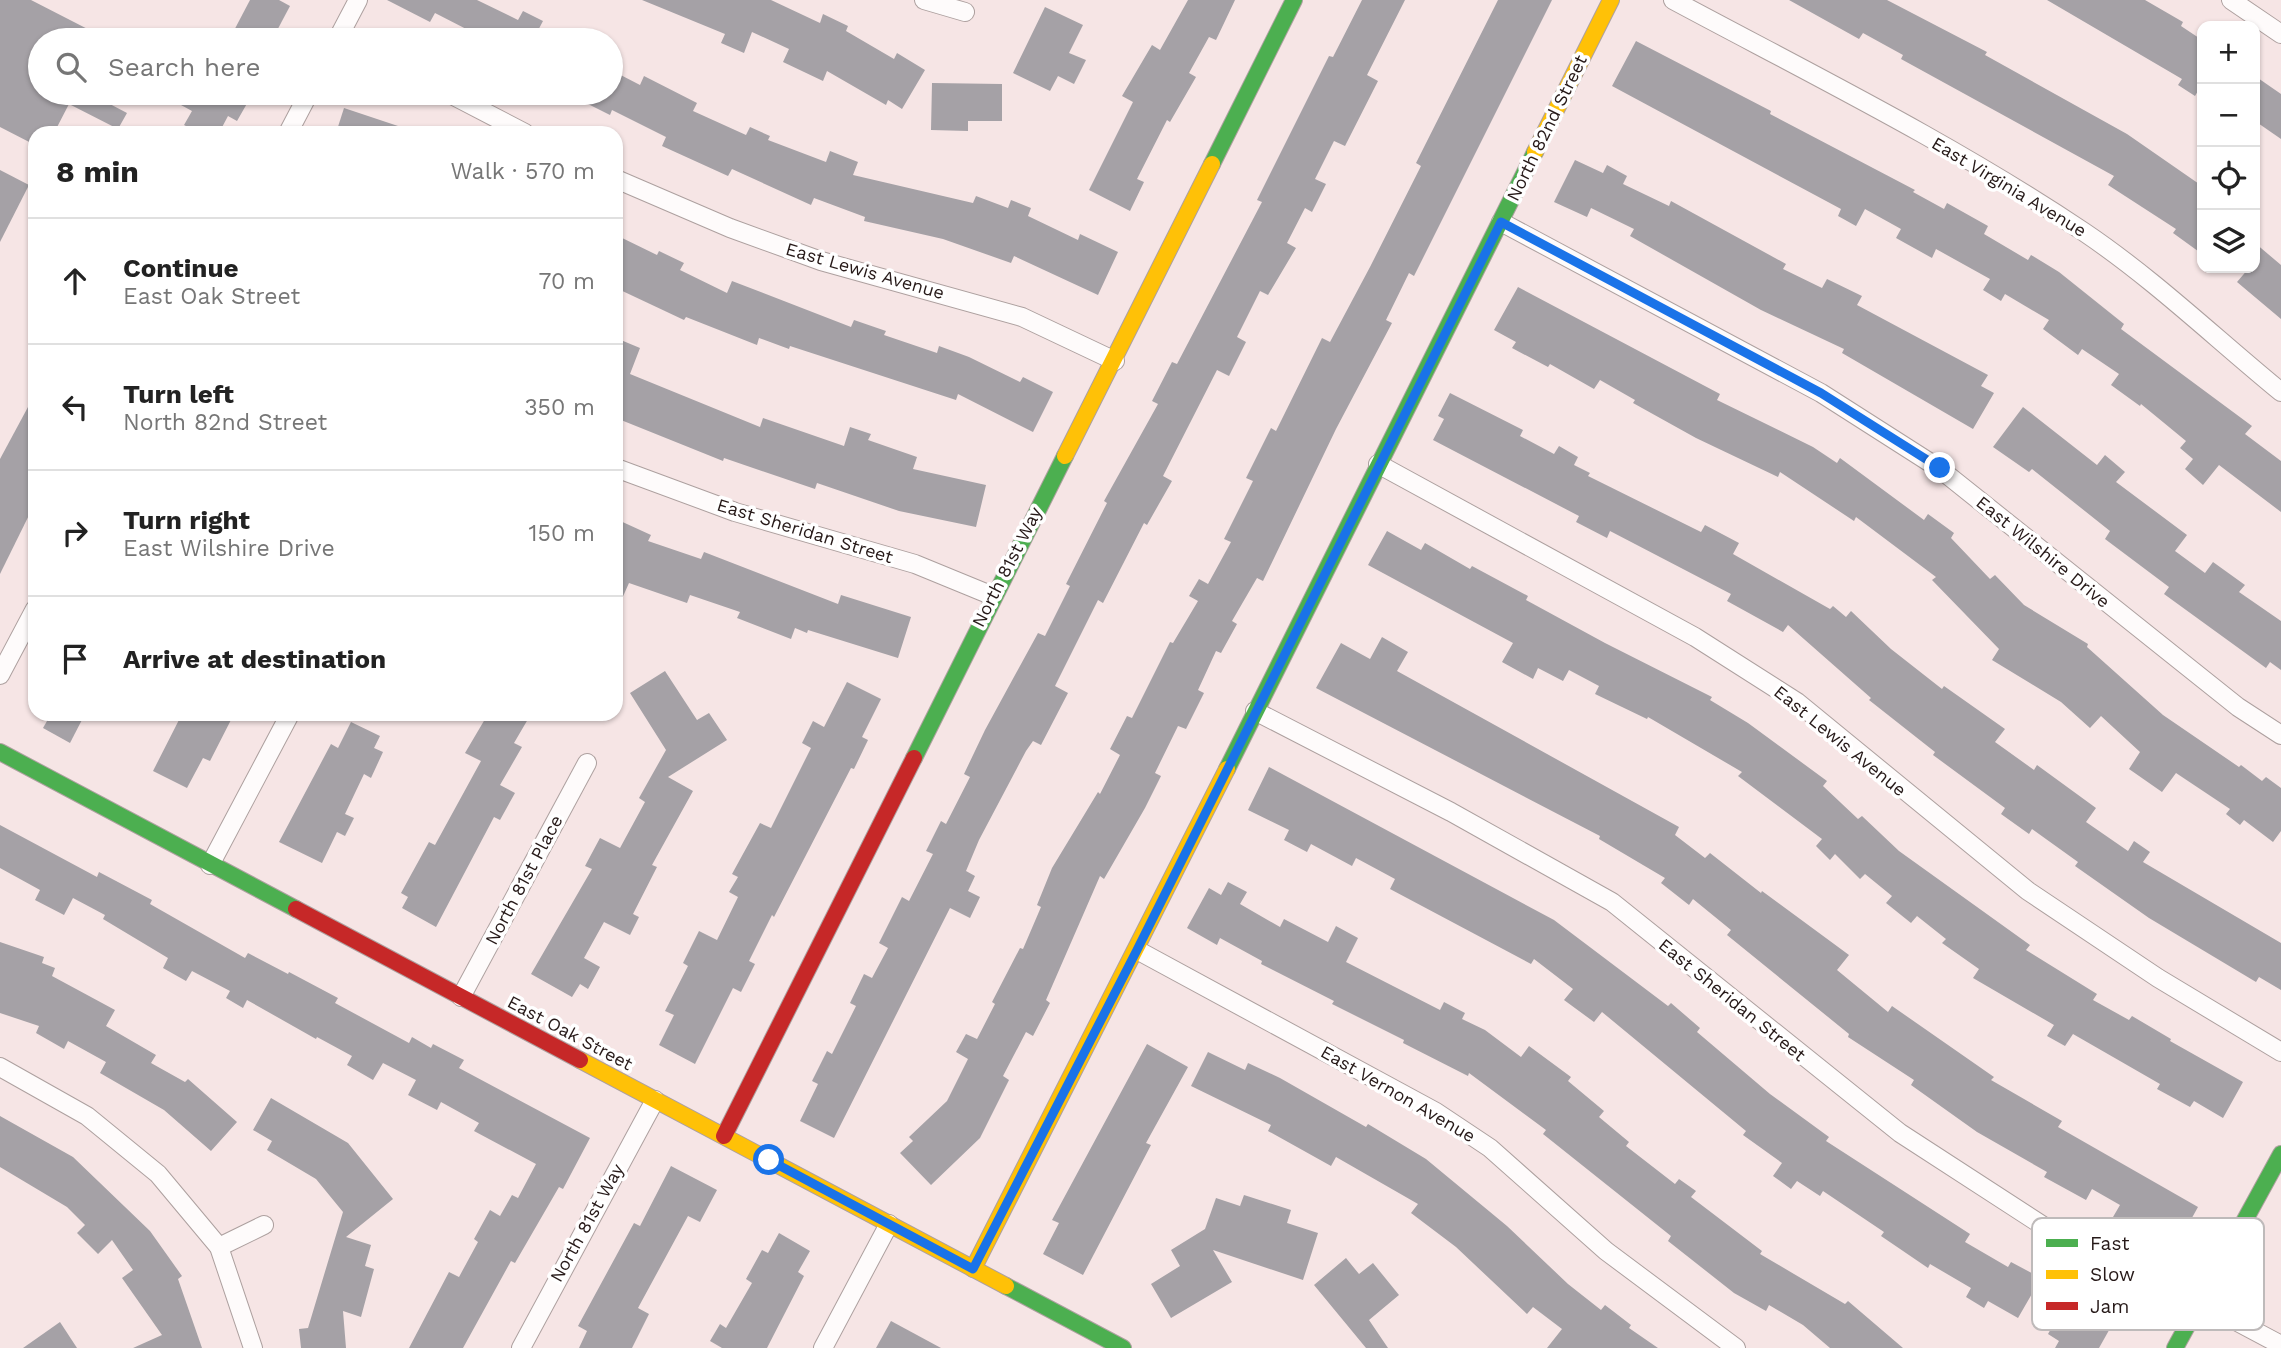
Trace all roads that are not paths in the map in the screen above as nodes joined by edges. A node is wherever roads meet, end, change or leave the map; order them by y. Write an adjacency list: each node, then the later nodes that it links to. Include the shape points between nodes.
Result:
1 (358, 0): 8 (street)
2 (924, 0): 7 (street)
3 (1294, 0): 16 (street, North 81st Way)
4 (1611, 0): 15 (street, North 82nd Street)
5 (1673, 0): 17 (street, East Virginia Avenue, via 1986,169 2086,233 2182,305)
6 (2231, 0): 9 (street)
7 (965, 12)
8 (346, 28)
9 (2281, 34)
10 (303, 105): 12 (street)
11 (471, 105): 13 (street)
12 (292, 126)
13 (512, 126)
14 (623, 182): 16 (street, East Lewis Avenue, via 821,261 1022,317)
15 (1501, 222): 18 (street, North 82nd Street); 25 (street, East Wilshire Drive, via 1821,393 1940,468 2238,707)
16 (1115, 361): 20 (street, North 81st Way)
17 (2281, 392)
18 (1378, 464): 23 (street, North 82nd Street); 31 (street, East Lewis Avenue, via 1695,637 1797,702 2028,891 2158,978)
19 (623, 471): 20 (street, East Sheridan Street, via 735,512 915,564)
20 (993, 596): 34 (street, North 81st Way)
21 (28, 622): 22 (street)
22 (0, 675)
23 (1255, 711): 29 (street, North 82nd Street); 37 (street, East Sheridan Street, via 1612,902 1900,1133)
24 (286, 721): 28 (street)
25 (2281, 735)
26 (0, 752): 28 (street, East Oak Street)
27 (587, 762): 30 (street, North 81st Place)
28 (210, 865): 30 (street, East Oak Street)
29 (1137, 950): 41 (street, North 82nd Street); 49 (street, East Vernon Avenue, via 1436,1112 1490,1149 1606,1251)
30 (461, 997): 33 (street, East Oak Street)
31 (2281, 1052)
32 (0, 1068): 40 (street, via 87,1115 158,1174)
33 (655, 1100): 34 (street, East Oak Street); 46 (street, North 81st Way)
34 (724, 1136): 38 (street, East Oak Street)
35 (2281, 1154): 36 (street)
36 (2246, 1218)
37 (2032, 1219)
38 (889, 1224): 41 (street, East Oak Street); 47 (street)
39 (264, 1225): 40 (street)
40 (219, 1247): 45 (street)
41 (973, 1269): 48 (street, East Oak Street)
42 (2185, 1330): 50 (street)
43 (2248, 1330): 44 (street, East Sheridan Street)
44 (2281, 1345)
45 (253, 1348)
46 (521, 1348)
47 (823, 1348)
48 (1123, 1348)
49 (1736, 1348)
50 (2175, 1348)

